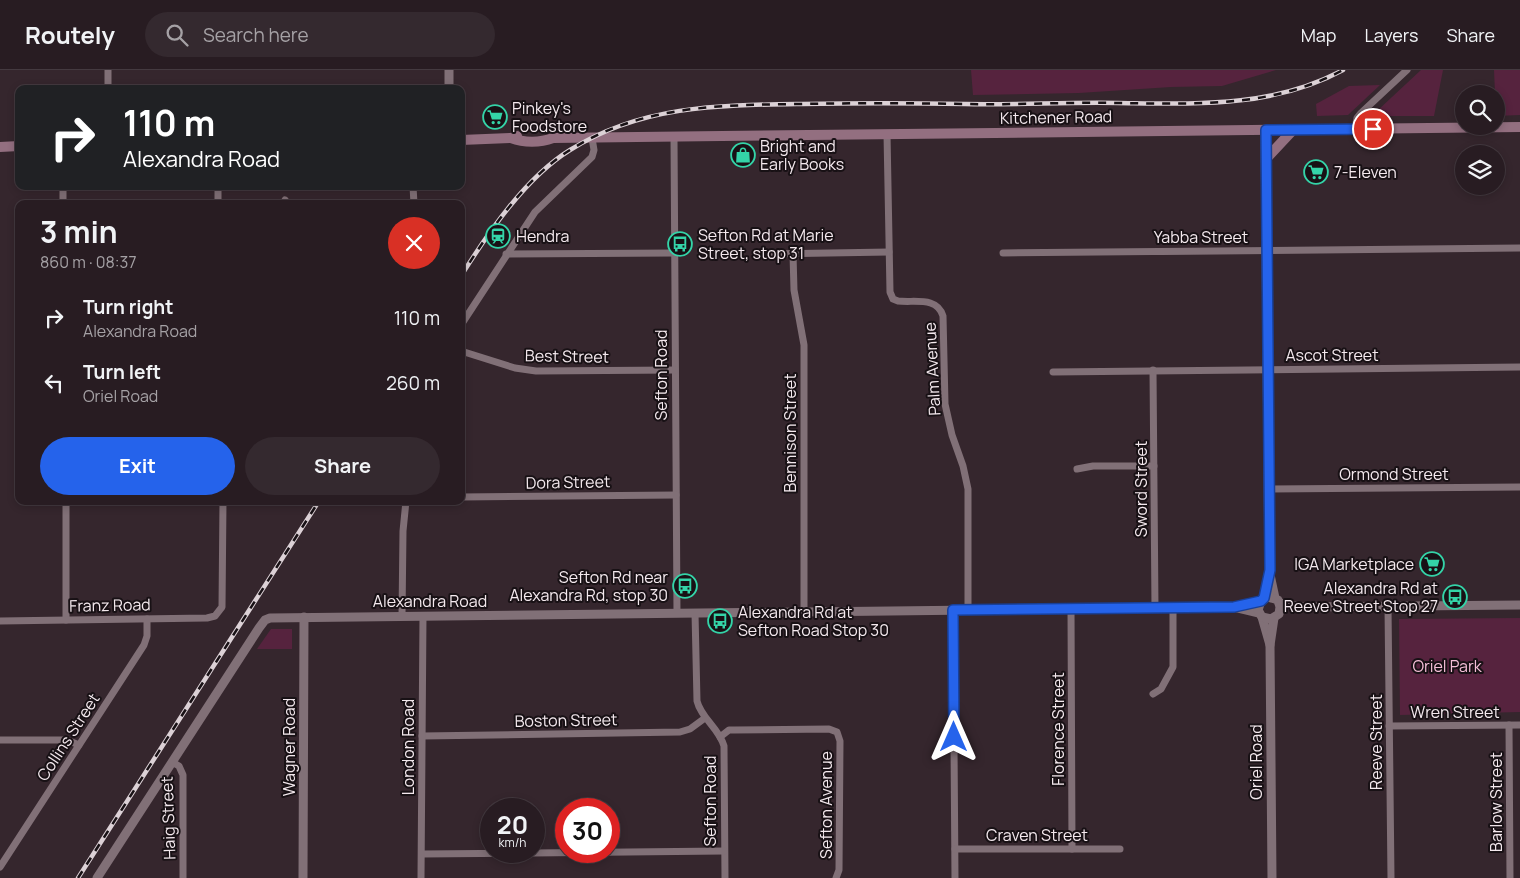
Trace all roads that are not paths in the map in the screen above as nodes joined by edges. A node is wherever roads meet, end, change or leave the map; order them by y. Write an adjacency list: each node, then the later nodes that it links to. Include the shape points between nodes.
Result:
1 (108, 70): 4 (street)
2 (449, 70): 5 (street)
3 (1406, 70): 7 (street, via 1360,113)
4 (108, 85)
5 (449, 85)
6 (1520, 128): 7 (main road, Kitchener Road)
7 (1355, 129): 9 (main road, Kitchener Road)
8 (1266, 130): 9 (main road, Kitchener Road); 10 (main road, Kitchener Road); 16 (street)
9 (1293, 130): 16 (main road)
10 (887, 134): 11 (main road, Kitchener Road); 19 (street, Palm Avenue)
11 (674, 137): 12 (main road, Kitchener Road); 22 (street, Sefton Road)
12 (592, 138): 13 (main road, Kitchener Road, via 520,135); 21 (street, via 592,157 534,212)
13 (465, 140)
14 (15, 146): 15 (main road)
15 (0, 147)
16 (1266, 159): 18 (street)
17 (1520, 248): 18 (street, Yabba Street)
18 (1266, 250): 20 (street, Yabba Street); 28 (street)
19 (888, 252): 24 (street); 52 (street, Palm Avenue, via 892,297 895,300 932,303 939,307 943,316 944,404 968,488)
20 (1003, 253)
21 (506, 254): 22 (street); 25 (street)
22 (674, 254): 29 (street, Sefton Road)
23 (769, 254): 24 (street)
24 (793, 254): 53 (street, Bennison Street, via 794,290 804,345)
25 (465, 319)
26 (465, 353): 29 (street, Best Street, via 536,371)
27 (1520, 367): 28 (street, Ascot Street)
28 (1267, 369): 30 (street, Ascot Street); 35 (street)
29 (675, 370): 36 (street, Sefton Road)
30 (1153, 370): 31 (street, Ascot Street); 32 (street, Sword Street)
31 (1053, 372)
32 (1154, 466): 33 (street, via 1093,466); 47 (street, Sword Street)
33 (1076, 470)
34 (1520, 487): 35 (street, Ormond Street)
35 (1269, 489): 41 (street)
36 (676, 495): 37 (street, Dora Street); 54 (street, Sefton Road)
37 (465, 497)
38 (66, 505): 62 (street)
39 (223, 505): 61 (street, Franz Road, via 222,608 219,613 207,618)
40 (406, 505): 57 (street)
41 (1270, 570): 42 (street); 43 (street)
42 (1262, 599): 43 (street, via 1271,597); 45 (street, Alexandra Road); 56 (street, via 1258,606)
43 (1277, 601): 49 (street); 59 (street)
44 (1520, 605): 46 (street)
45 (1234, 607): 48 (street, Alexandra Road); 56 (street, Alexandra Road)
46 (1388, 607): 49 (street); 69 (street, Reeve Street)
47 (1155, 608): 48 (street, Alexandra Road); 50 (street, Alexandra Road)
48 (1173, 608): 65 (street, via 1173,667 1161,689)
49 (1302, 608): 59 (street)
50 (1071, 609): 52 (street, Alexandra Road); 76 (street, Florence Street)
51 (953, 610): 52 (street, Alexandra Road); 53 (street, Alexandra Road); 75 (street)
52 (968, 610)
53 (804, 612): 55 (street, Alexandra Road)
54 (677, 613): 55 (street, Alexandra Road); 58 (street, Alexandra Road)
55 (695, 613): 66 (street, Sefton Road, via 696,701)
56 (1261, 615): 59 (street, via 1268,619); 64 (street, Oriel Road)
57 (402, 616): 58 (street, Alexandra Road); 60 (street, Alexandra Road)
58 (423, 616): 70 (street, London Road)
59 (1276, 616): 64 (street, Oriel Road)
60 (304, 617): 74 (street, Alexandra Road, via 270,618 263,623); 83 (street, Wagner Road)
61 (147, 619): 62 (street, Franz Road); 73 (street, Collins Street, via 146,640)
62 (66, 620): 63 (street, Franz Road)
63 (0, 621)
64 (1270, 645): 88 (street, Oriel Road)
65 (1153, 694)
66 (705, 718): 70 (street, Boston Street, via 680,732); 71 (street, Sefton Road)
67 (1509, 725): 68 (street, Wren Street); 69 (street, Wren Street); 90 (street, Barlow Street)
68 (1520, 725)
69 (1389, 726): 89 (street, Reeve Street)
70 (422, 736): 79 (street, London Road)
71 (720, 737): 78 (street, Sefton Road, via 725,754); 86 (street, Sefton Avenue, via 729,730 829,729 837,732 840,741 839,870)
72 (0, 740): 73 (street, via 67,740)
73 (79, 745): 80 (street, Collins Street)
74 (172, 762): 81 (street, Alexandra Road); 82 (street, Haig Street, via 183,774)
75 (955, 849): 76 (street, Craven Street); 87 (street)
76 (1072, 849): 77 (street, Craven Street)
77 (1120, 849)
78 (724, 851): 79 (street); 85 (street, Sefton Road)
79 (422, 854): 84 (street, London Road)
80 (0, 867)
81 (97, 878)
82 (183, 878)
83 (303, 878)
84 (421, 878)
85 (724, 878)
86 (836, 878)
87 (955, 878)
88 (1272, 878)
89 (1391, 878)
90 (1510, 878)

